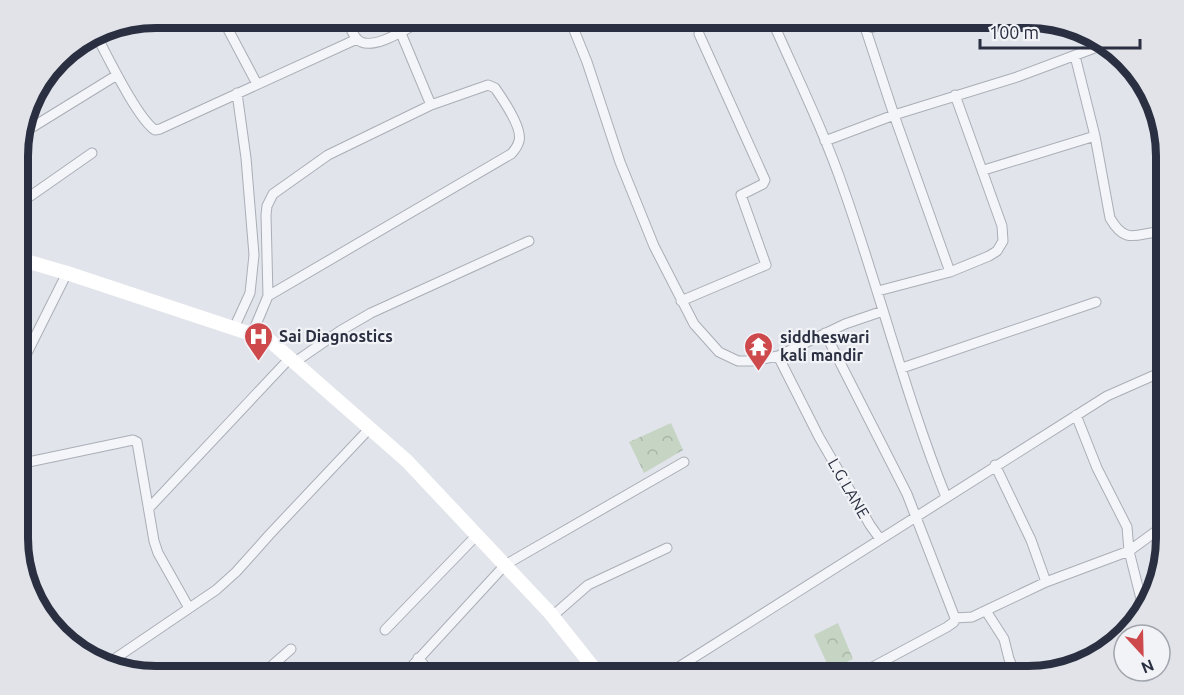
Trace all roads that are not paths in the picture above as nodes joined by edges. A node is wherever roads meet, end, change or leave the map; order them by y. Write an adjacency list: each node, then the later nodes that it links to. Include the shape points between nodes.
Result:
1 (227, 28): 15 (street)
2 (351, 28): 10 (street)
3 (406, 28): 8 (street)
4 (573, 28): 33 (street, via 637,205)
5 (775, 28): 22 (street)
6 (870, 28): 7 (street)
7 (866, 29): 19 (street)
8 (400, 31): 10 (street, via 372,44); 18 (street)
9 (699, 34): 33 (street, via 765,180 741,195 766,265)
10 (357, 39): 15 (street)
11 (100, 42): 14 (street)
12 (1093, 47): 13 (street)
13 (1075, 56): 17 (street); 21 (street)
14 (117, 75): 16 (street, via 155,130); 20 (street)
15 (257, 84): 16 (street)
16 (237, 93): 36 (street, via 254,255 250,293)
17 (956, 95): 19 (street); 24 (street)
18 (431, 105): 32 (street, via 328,155 273,194 266,215); 32 (street, via 492,85 516,124 519,142 511,154)
19 (894, 115): 22 (street); 29 (street)
20 (32, 127)
21 (1095, 136): 24 (street); 26 (street, via 1110,219 1116,229 1129,236)
22 (825, 141): 31 (street)
23 (92, 153): 25 (street)
24 (984, 170): 29 (street, via 1003,241 989,256)
25 (28, 198)
26 (1155, 233)
27 (529, 241): 41 (street, via 371,313)
28 (28, 262): 30 (main road)
29 (950, 272): 31 (street)
30 (67, 273): 36 (main road); 39 (street)
31 (878, 291): 35 (street)
32 (268, 296): 38 (street)
33 (681, 301): 40 (street, via 694,324 719,352 738,361)
34 (1096, 302): 42 (street)
35 (884, 311): 37 (street); 42 (street)
36 (234, 328): 38 (main road)
37 (825, 333): 40 (street); 51 (street)
38 (252, 334): 41 (main road, via 269,340)
39 (28, 351)
40 (778, 356): 54 (street, L.G LANE, via 819,436)
41 (292, 360): 45 (main road); 50 (street)
42 (902, 368): 49 (street)
43 (1155, 375): 44 (street)
44 (1076, 415): 48 (street); 56 (street, via 1127,527)
45 (370, 429): 53 (main road, via 407,460); 60 (street, via 236,572)
46 (28, 462): 50 (street, via 133,440 139,446)
47 (684, 462): 57 (street)
48 (995, 465): 49 (street); 58 (street, via 1031,540)
49 (946, 497): 51 (street)
50 (149, 508): 60 (street, via 158,553)
51 (916, 517): 54 (street); 63 (street)
52 (1155, 532): 56 (street)
53 (476, 536): 57 (main road); 64 (street)
54 (880, 539): 73 (street)
55 (667, 548): 62 (street, via 588,585)
56 (1129, 551): 58 (street); 59 (street)
57 (505, 565): 62 (main road); 66 (street)
58 (1046, 582): 61 (street)
59 (1141, 598)
60 (189, 608): 67 (street)
61 (986, 611): 63 (street); 75 (street, via 1004,639)
62 (553, 613): 71 (main road); 72 (main road, via 582,637)
63 (955, 618): 74 (street, via 947,627)
64 (385, 630)
65 (291, 650): 68 (street)
66 (418, 658): 69 (street); 70 (street)
67 (114, 659)
68 (272, 666)
69 (411, 666)
70 (425, 666)
71 (593, 666)
72 (603, 666)
73 (680, 666)
74 (874, 666)
75 (1012, 666)

